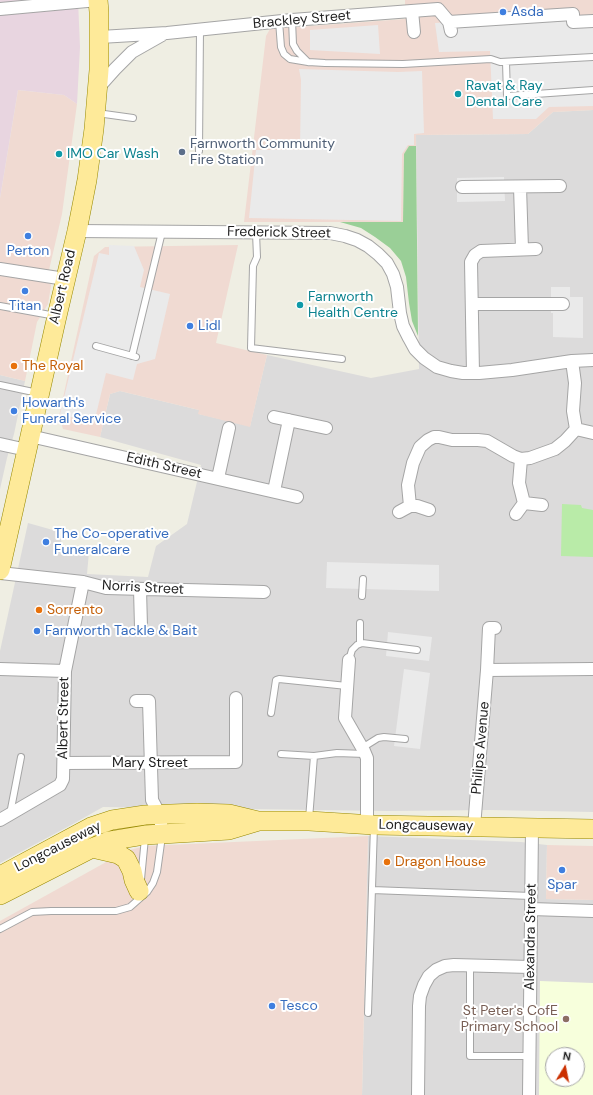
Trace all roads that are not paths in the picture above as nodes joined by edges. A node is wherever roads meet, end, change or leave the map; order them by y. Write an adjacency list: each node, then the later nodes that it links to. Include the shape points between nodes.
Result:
1 (98, 0): 2 (street); 10 (main road, Albert Road)
2 (0, 9)
3 (412, 11): 4 (street, Brackley Street); 6 (street, Brackley Street, via 438,9 450,26 572,14 573,22); 8 (street)
4 (292, 20): 5 (street, Brackley Street); 12 (lane, via 293,44)
5 (279, 21): 7 (street, Brackley Street); 12 (lane, via 284,54 290,59)
6 (593, 21)
7 (200, 29): 9 (street, Brackley Street); 18 (lane)
8 (414, 32)
9 (167, 33): 10 (street, Brackley Street); 14 (street, Brackley Street, via 132,52)
10 (100, 37): 14 (main road, Albert Road)
11 (593, 57): 13 (lane)
12 (308, 62): 13 (lane, via 403,64 491,58)
13 (506, 62): 15 (lane, via 507,96)
14 (98, 88): 16 (main road, Albert Road)
15 (593, 90)
16 (96, 113): 17 (lane); 22 (main road, Albert Road)
17 (133, 118)
18 (199, 151)
19 (520, 186): 20 (street); 21 (street); 25 (street)
20 (560, 186)
21 (462, 187)
22 (77, 231): 23 (street, Frederick Street); 28 (main road, Albert Road)
23 (162, 232): 24 (street, Frederick Street); 33 (lane, via 134,356)
24 (256, 233): 34 (lane, via 257,257 252,266 251,348); 37 (street, Frederick Street, via 330,233 357,240 368,246 378,254 393,274 403,326 415,349 437,366 451,371)
25 (522, 249): 26 (street); 29 (street, via 481,251 475,255 472,262)
26 (536, 249)
27 (0, 269): 28 (street)
28 (65, 279): 32 (main road, Albert Road)
29 (472, 304): 30 (street); 37 (street)
30 (563, 304)
31 (0, 306): 32 (lane)
32 (57, 316): 39 (main road, Albert Road)
33 (96, 346)
34 (342, 359)
35 (593, 360): 36 (street, Frederick Street)
36 (572, 361): 37 (street, Frederick Street); 44 (street)
37 (473, 373)
38 (0, 385): 39 (lane)
39 (39, 393): 46 (main road, Albert Road)
40 (274, 417): 41 (street)
41 (289, 420): 43 (street); 50 (street)
42 (229, 428): 49 (street)
43 (326, 428)
44 (576, 429): 45 (street); 48 (street, via 555,449)
45 (593, 433)
46 (29, 443): 47 (street, Edith Street); 49 (street, Edith Street); 58 (main road, Albert Road)
47 (0, 444)
48 (521, 459): 52 (street, via 519,483); 54 (street, via 486,441 434,437 420,447 413,463 408,485)
49 (218, 478): 50 (street, Edith Street)
50 (274, 492): 51 (street, Edith Street)
51 (297, 497)
52 (524, 503): 53 (street); 57 (street)
53 (542, 505)
54 (410, 506): 55 (street); 56 (street)
55 (429, 510)
56 (399, 512)
57 (516, 514)
58 (0, 572): 60 (street, Norris Street)
59 (363, 579): 63 (lane)
60 (83, 582): 61 (street, Norris Street, via 106,588); 73 (street, Albert Street)
61 (140, 589): 62 (street, Norris Street); 65 (street)
62 (264, 592)
63 (362, 596)
64 (360, 623): 67 (lane)
65 (141, 627)
66 (495, 628): 72 (street, Philips Avenue, via 489,628)
67 (360, 643): 68 (lane); 69 (lane, via 352,650)
68 (417, 650)
69 (349, 660): 74 (street)
70 (0, 669): 73 (street)
71 (593, 669): 72 (street)
72 (487, 670): 89 (street, Philips Avenue)
73 (65, 671): 83 (street, Albert Street)
74 (347, 686): 77 (lane, via 276,680); 79 (street, via 345,718)
75 (236, 698): 84 (street, Mary Street, via 236,762)
76 (136, 701): 84 (street, via 149,701)
77 (271, 713)
78 (406, 739): 79 (lane, via 378,738)
79 (364, 751): 81 (lane); 88 (street)
80 (282, 754): 81 (lane)
81 (314, 756): 87 (lane)
82 (21, 757): 85 (lane)
83 (64, 763): 84 (street, Mary Street); 85 (street, Albert Street, via 60,785)
84 (150, 763): 86 (street)
85 (5, 817)
86 (153, 819): 87 (main road, Longcauseway, via 197,813 228,814 259,821); 92 (main road, Longcauseway); 93 (main road, Longcauseway, via 112,820 91,827); 98 (lane); 98 (lane, via 157,872 147,892)
87 (309, 821): 88 (main road, Longcauseway)
88 (371, 824): 89 (main road, Longcauseway); 96 (lane)
89 (474, 827): 90 (main road, Longcauseway)
90 (532, 828): 91 (main road, Longcauseway); 99 (street, Alexandra Street)
91 (593, 829)
92 (92, 848): 94 (main road, Longcauseway); 98 (main road, via 118,854 126,860)
93 (0, 876)
94 (31, 879): 95 (main road); 97 (main road, Longcauseway); 100 (main road, via 12,898)
95 (0, 887)
96 (372, 890): 99 (lane); 106 (lane)
97 (0, 895)
98 (139, 895): 103 (lane, via 130,907 116,911 32,912)
99 (532, 896): 101 (street, Alexandra Street)
100 (0, 905)
101 (531, 909): 102 (street); 105 (street, Alexandra Street)
102 (593, 911)
103 (0, 929)
104 (470, 965): 105 (street); 107 (lane, via 470,1056); 108 (street, via 445,966 429,976 424,985 420,996)
105 (530, 967): 107 (street, Alexandra Street)
106 (368, 1012)
107 (529, 1056): 109 (street, Alexandra Street)
108 (418, 1095)
109 (529, 1095)

